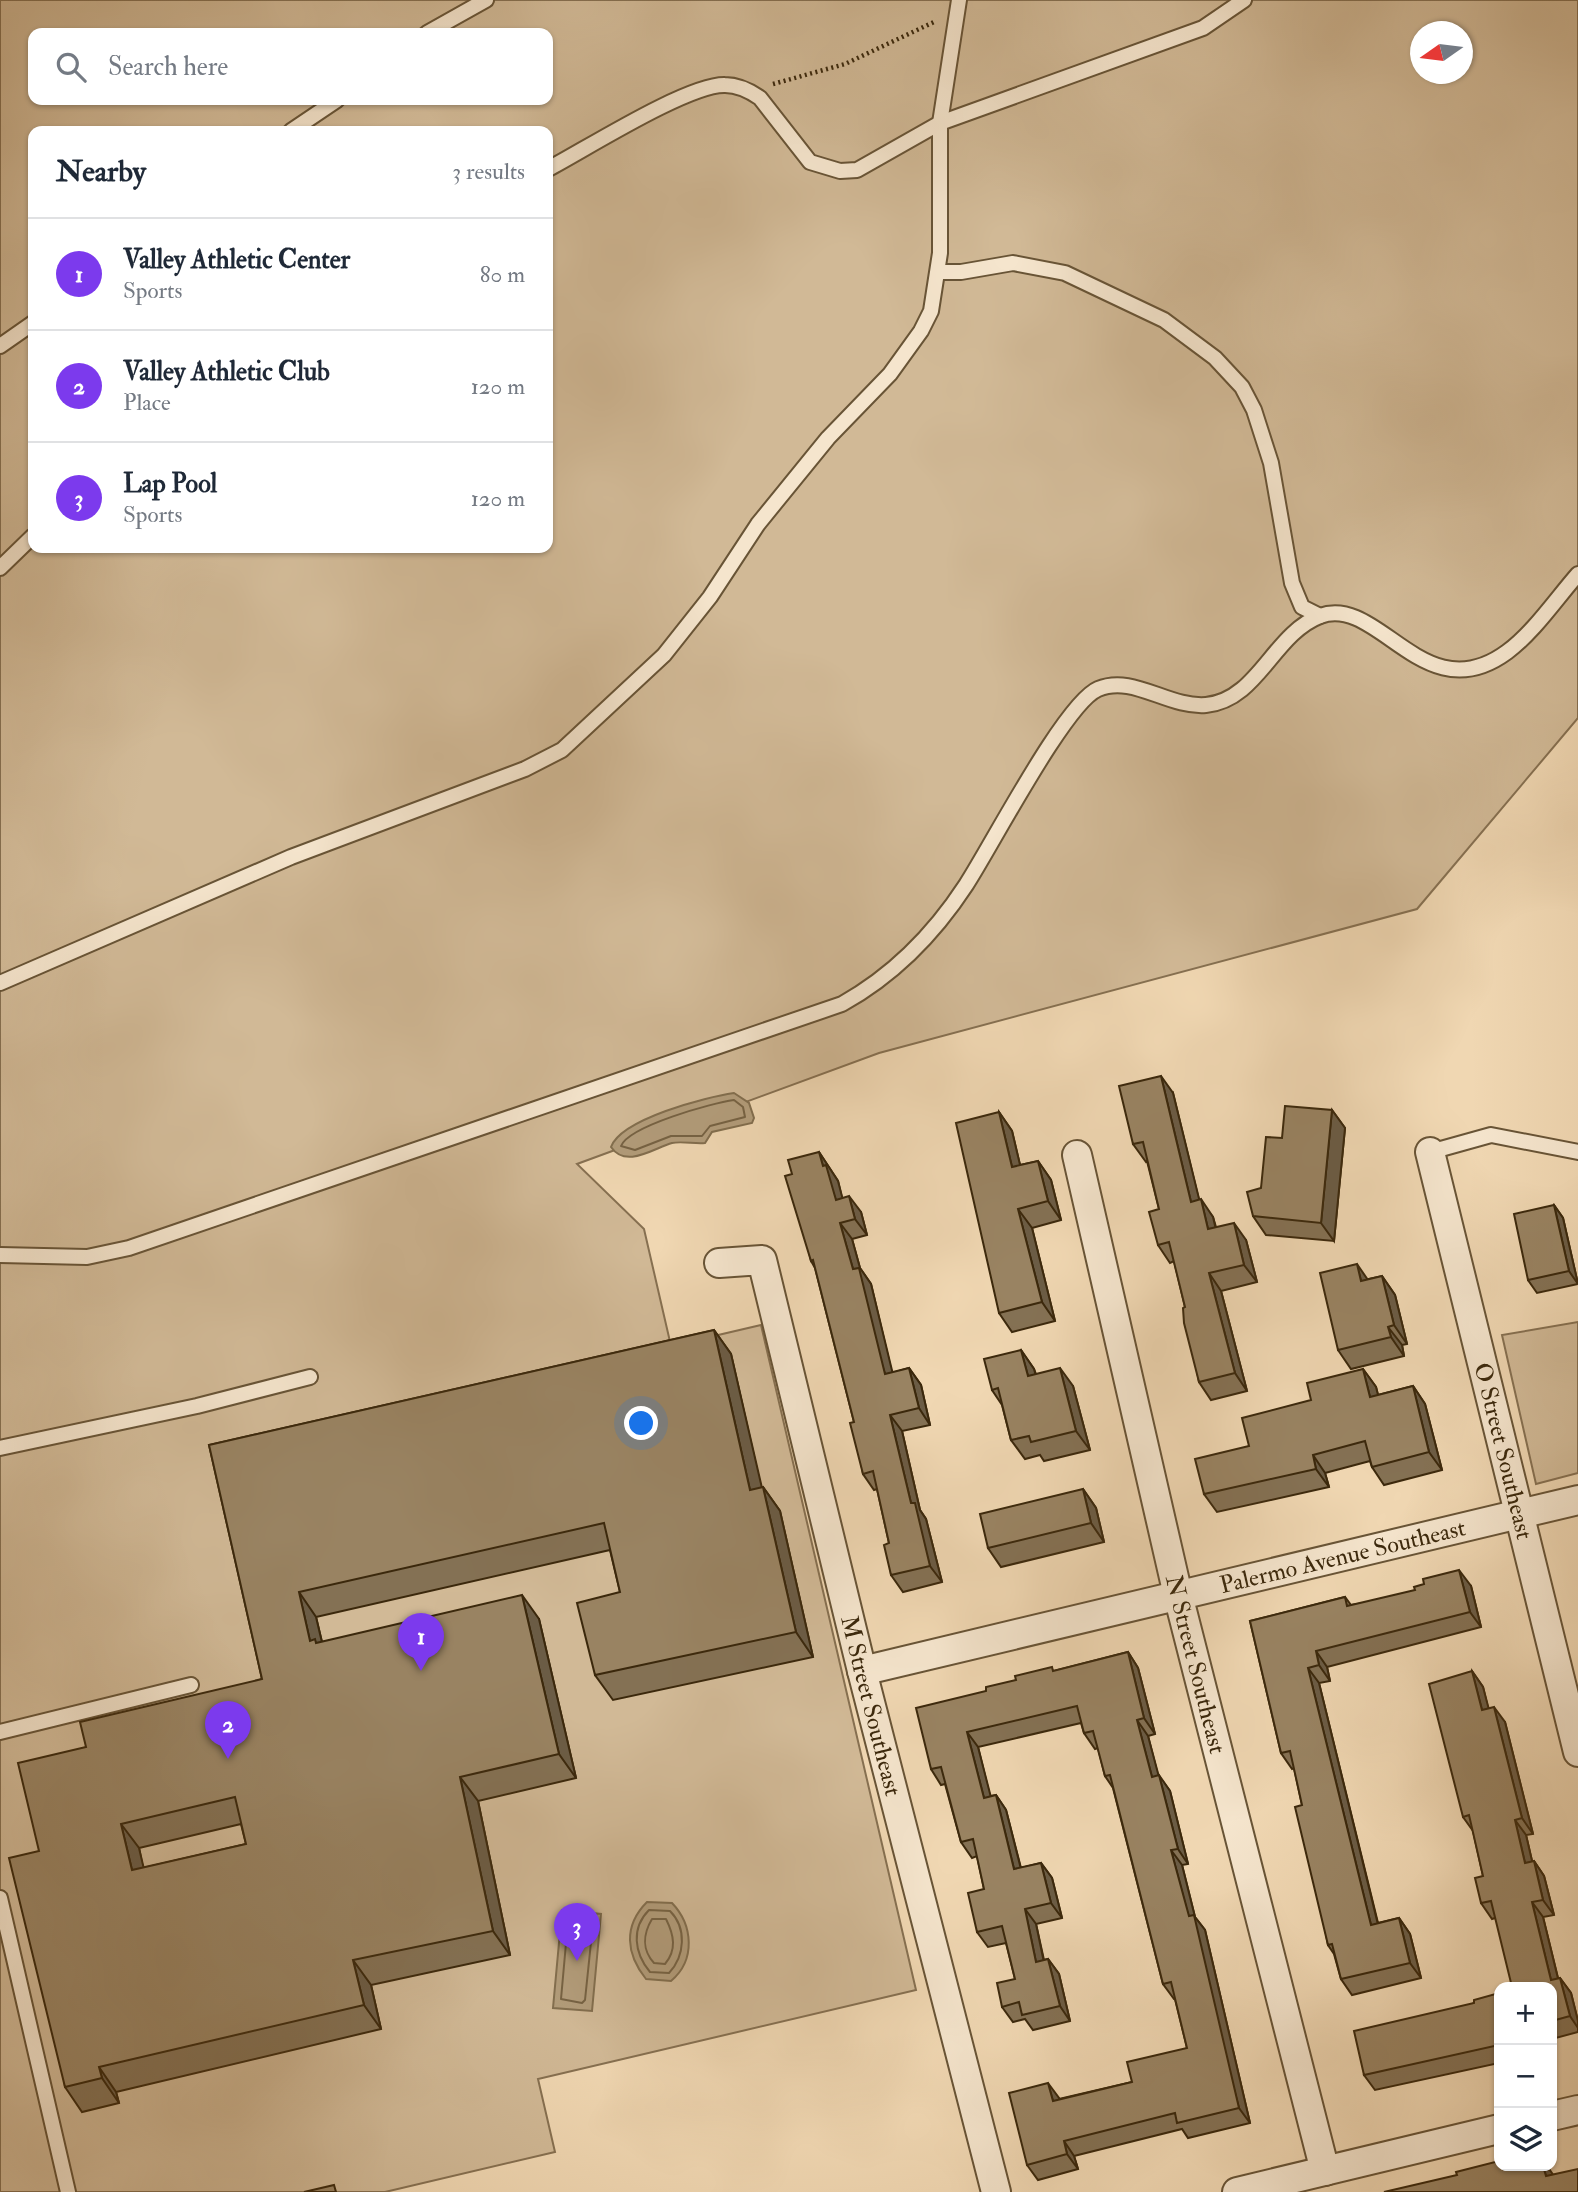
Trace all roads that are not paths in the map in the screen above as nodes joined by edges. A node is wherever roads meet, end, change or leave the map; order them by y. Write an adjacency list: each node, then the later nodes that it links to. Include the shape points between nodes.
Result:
1 (486, 0): 4 (lane)
2 (1244, 0): 6 (lane, via 1203,28)
3 (957, 6): 6 (lane)
4 (436, 28)
5 (330, 105): 7 (lane)
6 (940, 123): 8 (lane, via 857,170 840,172 810,162 750,90 715,86 686,95); 9 (lane)
7 (298, 126)
8 (553, 166)
9 (939, 272): 15 (lane, via 1013,263 1065,273 1164,320 1215,358 1242,387 1254,410 1270,463 1292,583 1302,607); 16 (lane, via 931,311 890,374 828,438 758,524 710,597 664,654 562,750 524,769 291,857)
10 (28, 326): 11 (lane)
11 (0, 346)
12 (28, 541): 13 (lane)
13 (0, 568)
14 (1578, 574): 15 (lane, via 1510,650 1473,670 1432,664 1363,622 1346,616)
15 (1320, 616): 20 (lane, via 1294,634 1256,676 1223,701 1185,704 1125,686 1092,692 1079,704 965,887 929,935 877,982 842,1004 129,1248 87,1257)
16 (0, 983)
17 (1430, 1152): 18 (lane, via 1491,1135); 25 (street, O Street Southeast)
18 (1578, 1152)
19 (1077, 1155): 26 (street, N Street Southeast)
20 (0, 1255)
21 (719, 1263): 27 (street, M Street Southeast, via 762,1260)
22 (310, 1377): 23 (lane)
23 (0, 1447)
24 (1578, 1500): 25 (street, Palermo Avenue Southeast)
25 (1519, 1514): 26 (street, Palermo Avenue Southeast); 30 (street, O Street Southeast)
26 (1178, 1595): 27 (street, Palermo Avenue Southeast); 35 (street, N Street Southeast)
27 (862, 1671): 37 (street, M Street Southeast)
28 (191, 1685): 29 (lane)
29 (0, 1732)
30 (1578, 1752)
31 (0, 1898): 36 (lane)
32 (1578, 2110): 33 (street)
33 (1557, 2115)
34 (1494, 2130): 35 (street)
35 (1325, 2171): 38 (street)
36 (68, 2192)
37 (996, 2192)
38 (1237, 2192)

